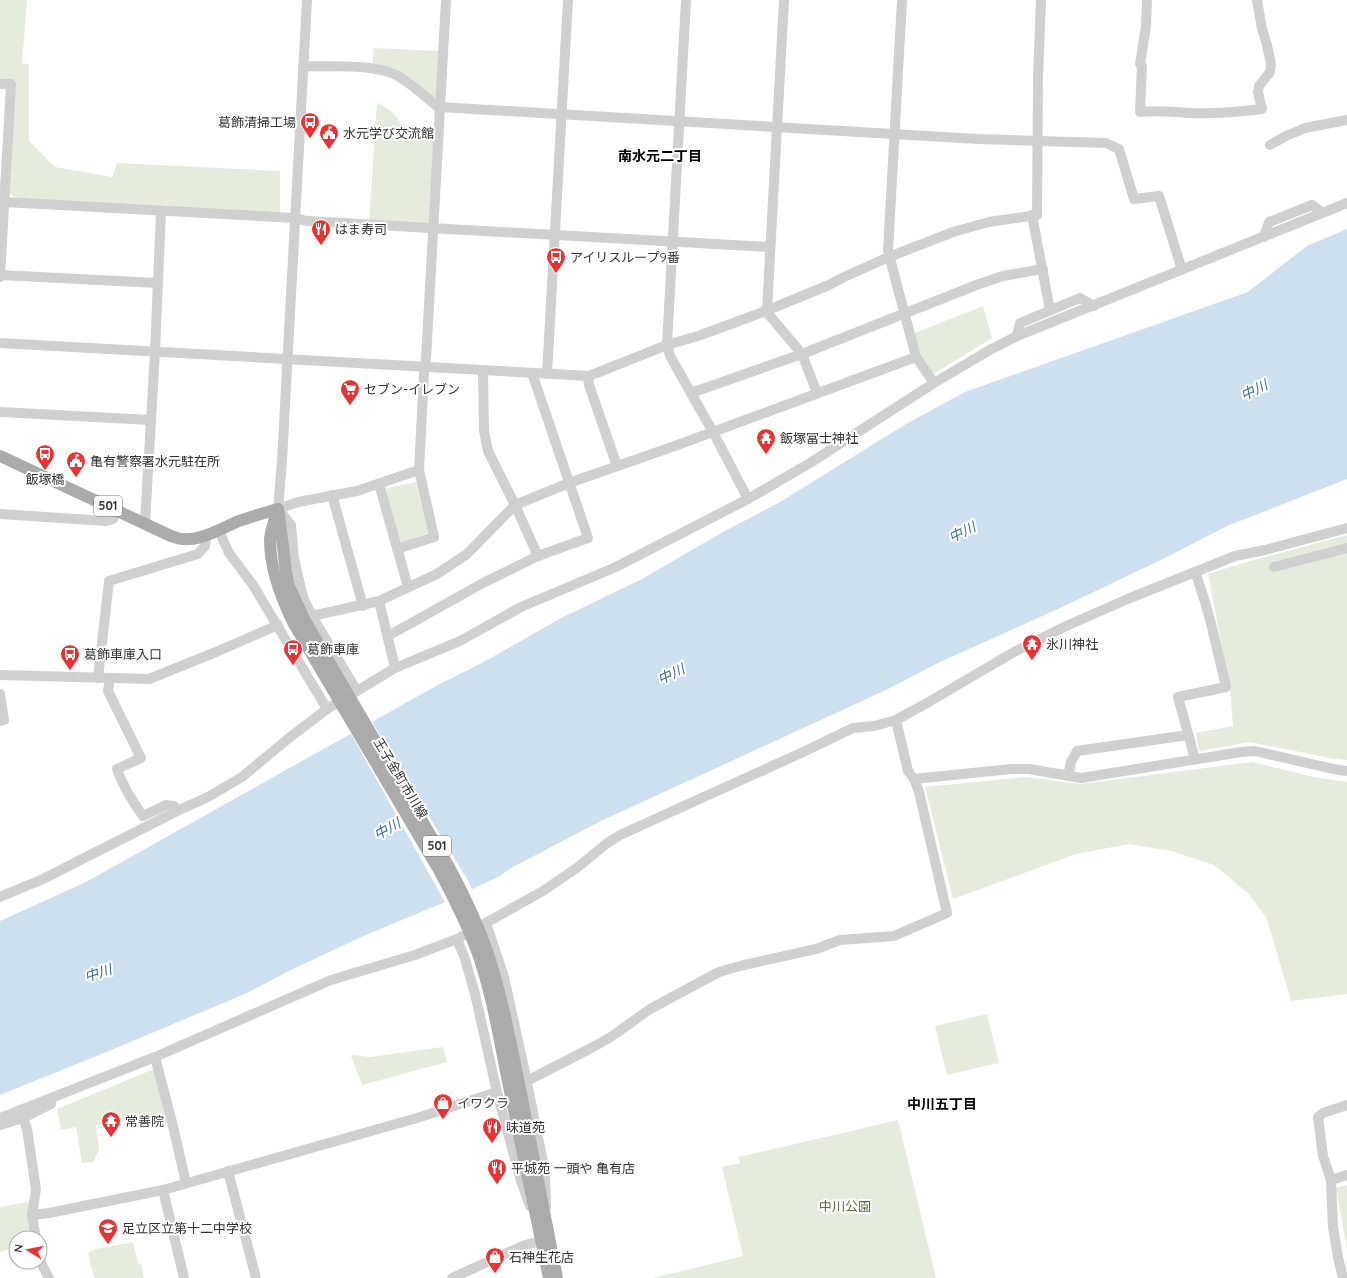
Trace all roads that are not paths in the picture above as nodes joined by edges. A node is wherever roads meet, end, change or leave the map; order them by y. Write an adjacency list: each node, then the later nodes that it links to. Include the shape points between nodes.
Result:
1 (307, 0): 10 (street)
2 (446, 0): 12 (street)
3 (568, 0): 13 (street)
4 (686, 0): 14 (street)
5 (784, 0): 16 (street)
6 (902, 0): 17 (street)
7 (1042, 0): 19 (street)
8 (1147, 0): 9 (street, via 1140,64 1140,112 1156,110 1229,113 1262,109 1259,86 1270,72 1271,64)
9 (1257, 0)
10 (304, 66): 12 (street, via 383,70 398,76); 26 (street)
11 (0, 84): 18 (street, via 11,84)
12 (440, 108): 13 (street); 27 (street)
13 (561, 114): 14 (street); 28 (street)
14 (680, 120): 16 (street); 29 (street)
15 (1347, 120): 21 (street, via 1306,128)
16 (777, 127): 17 (street); 30 (street)
17 (894, 133): 19 (street); 31 (street)
18 (8, 134): 20 (street); 23 (street)
19 (1037, 141): 25 (street); 33 (street, via 1106,143 1119,148 1134,199 1159,196)
20 (0, 143)
21 (1270, 145)
22 (1347, 203): 33 (street)
23 (3, 204): 24 (street); 34 (street)
24 (161, 210): 26 (street); 35 (street)
25 (1034, 215): 31 (street, via 981,224 953,232); 32 (street)
26 (295, 218): 27 (street, via 307,221); 46 (street)
27 (433, 228): 28 (street); 47 (street)
28 (554, 235): 29 (street); 50 (street)
29 (673, 242): 30 (street); 42 (street)
30 (770, 247): 37 (street)
31 (889, 257): 37 (street); 39 (street)
32 (1043, 269): 38 (street); 39 (street, via 1003,276)
33 (1182, 270): 36 (street)
34 (0, 276): 35 (street)
35 (158, 282): 43 (street)
36 (1094, 306): 38 (street, via 1080,298); 40 (street)
37 (766, 310): 42 (street); 44 (street)
38 (1050, 310): 40 (street, via 1020,323)
39 (904, 314): 44 (street); 45 (street)
40 (1017, 336): 52 (street)
41 (0, 343): 43 (street)
42 (667, 345): 51 (street); 53 (street, via 670,356)
43 (155, 352): 46 (street); 56 (street)
44 (802, 354): 53 (street); 54 (street)
45 (916, 357): 52 (street); 54 (street)
46 (288, 360): 47 (street); 66 (street)
47 (425, 367): 48 (street); 60 (street)
48 (483, 370): 49 (street); 65 (street, via 485,438 488,452)
49 (532, 374): 50 (street); 61 (street)
50 (547, 374): 51 (street)
51 (588, 376): 59 (street)
52 (934, 383): 64 (street, via 810,463)
53 (691, 393): 57 (street)
54 (817, 393): 57 (street)
55 (0, 412): 56 (street)
56 (150, 420): 69 (street)
57 (712, 432): 59 (street); 64 (street)
58 (0, 456): 68 (main road, 501)
59 (617, 466): 61 (street)
60 (419, 470): 62 (street); 73 (street, via 434,537)
61 (569, 483): 65 (street); 75 (street, via 588,538)
62 (379, 484): 63 (street); 73 (street)
63 (332, 495): 66 (street); 80 (street)
64 (748, 499): 84 (street, via 616,567 521,607 460,641)
65 (515, 505): 75 (street); 78 (street, via 467,554 437,574)
66 (278, 509): 71 (main road, 501); 81 (street, via 290,525 294,559 303,597); 81 (main road, 王子金町市川線 / 501, via 270,538 280,590 285,607)
67 (0, 514): 68 (street, via 106,521)
68 (115, 515): 69 (main road, 501)
69 (145, 523): 72 (main road, 501, via 183,540)
70 (1347, 528): 77 (street, via 1236,556)
71 (219, 531): 72 (main road, 501); 82 (street, via 229,553 253,585)
72 (206, 536): 86 (street, via 206,546 198,554 109,581)
73 (397, 548): 78 (street)
74 (1347, 548): 76 (street)
75 (538, 556): 83 (street, via 483,583)
76 (1274, 568)
77 (1195, 572): 91 (street, via 1091,615 1020,649); 93 (street, via 1226,687 1178,697)
78 (408, 588): 79 (street)
79 (379, 601): 80 (street); 83 (street)
80 (363, 606): 81 (street)
81 (303, 619): 88 (street); 116 (main road, 王子金町市川線 / 501, bridge, via 440,870 461,911 477,951 516,1095)
82 (278, 626): 87 (street, via 155,677 143,680); 90 (street)
83 (388, 636): 84 (street)
84 (395, 668): 88 (street)
85 (0, 675): 86 (street)
86 (98, 678): 87 (street)
87 (110, 679): 98 (street, via 108,691 140,758 117,769 121,780 143,816 166,805 174,806)
88 (357, 691): 90 (street)
89 (0, 694): 92 (street, via 4,720)
90 (327, 709): 98 (street, via 242,777 208,797)
91 (896, 720): 97 (street, via 908,771); 100 (street, via 854,728 620,835 543,891)
92 (0, 721)
93 (1188, 735): 94 (street); 96 (street, via 1077,751)
94 (1195, 759): 95 (street, via 1255,751); 96 (street, via 1081,778)
95 (1347, 771)
96 (1068, 776): 97 (street, via 1029,769 1011,769)
97 (914, 779): 103 (street, via 947,913 894,936 840,940 816,949 719,972 650,1009 611,1037)
98 (176, 810): 99 (street, via 49,876)
99 (0, 897)
100 (486, 923): 101 (street); 103 (street, via 504,978)
101 (457, 939): 102 (street, via 415,955 331,980); 104 (street, via 475,994)
102 (155, 1057): 105 (street); 113 (street)
103 (527, 1081): 116 (street, via 545,1172)
104 (496, 1092): 110 (street, via 417,1118); 116 (street, via 520,1178)
105 (63, 1093): 107 (street); 108 (street, via 62,1100)
106 (1347, 1105): 112 (street, via 1322,1113 1318,1117 1323,1156)
107 (0, 1118)
108 (23, 1118): 109 (street); 115 (street, via 36,1190)
109 (0, 1125)
110 (228, 1171): 113 (street); 120 (street)
111 (1347, 1175): 112 (street)
112 (1331, 1180): 124 (street, via 1333,1227)
113 (186, 1183): 114 (street)
114 (163, 1190): 115 (street); 119 (street)
115 (32, 1215): 117 (street)
116 (542, 1224): 118 (main road, 王子金町市川線 / 501); 123 (main road, 王子金町市川線 / 501)
117 (35, 1230)
118 (541, 1241): 121 (street, via 512,1250); 122 (main road, 王子金町市川線 / 501)
119 (184, 1278)
120 (256, 1278)
121 (452, 1278)
122 (548, 1278)
123 (557, 1278)
124 (1344, 1278)

